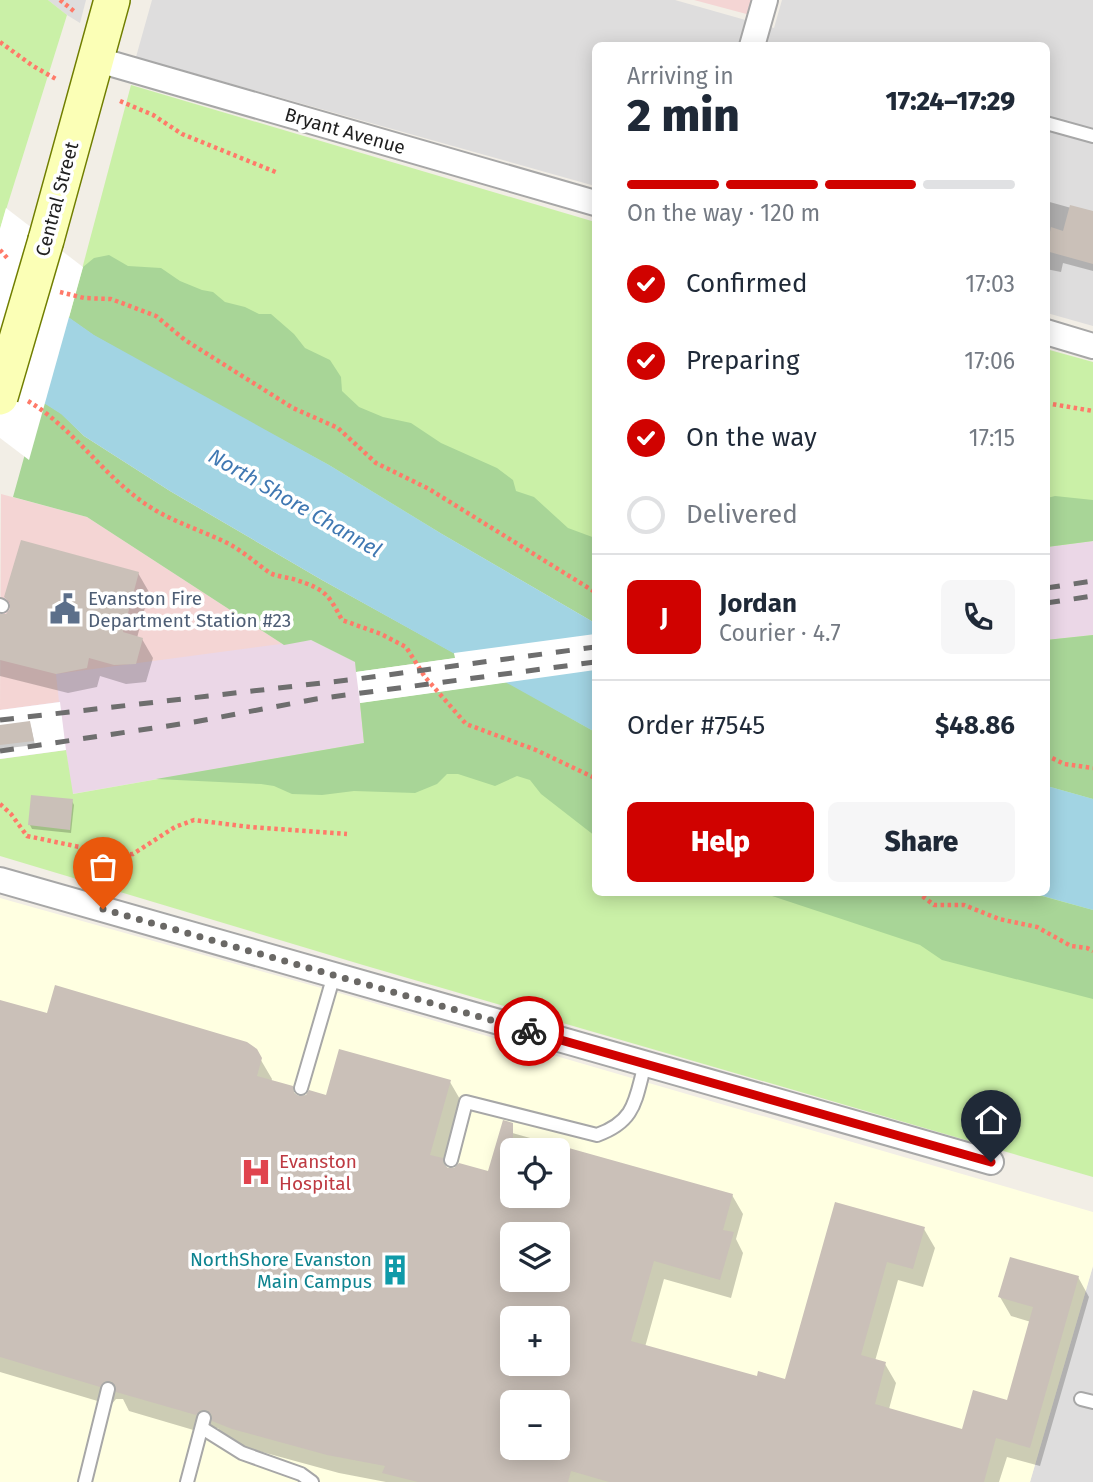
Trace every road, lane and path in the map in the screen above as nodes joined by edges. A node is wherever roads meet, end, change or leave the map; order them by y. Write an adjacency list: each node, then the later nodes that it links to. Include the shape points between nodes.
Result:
1 (60, 0): 4 (path)
2 (111, 0): 7 (main road, Central Street)
3 (765, 0): 6 (street)
4 (75, 12)
5 (0, 42): 8 (path)
6 (753, 42)
7 (95, 59): 13 (street, Bryant Avenue); 19 (main road, Central Street, bridge)
8 (56, 79)
9 (120, 101): 12 (path, via 182,134)
10 (1050, 124): 11 (lane)
11 (1093, 136)
12 (278, 173)
13 (592, 202)
14 (0, 250): 15 (path)
15 (16, 269)
16 (50, 289): 22 (path, via 111,299 156,316 185,340 293,408 338,428 376,463 429,489)
17 (1050, 333): 18 (street)
18 (1093, 346)
19 (10, 396): 25 (path, via 49,414 118,482 166,517 229,544 272,574 328,594 342,620 406,647 466,724)
20 (1050, 405): 21 (path)
21 (1093, 411)
22 (592, 590)
23 (1050, 757): 24 (path)
24 (1093, 768)
25 (592, 777)
26 (0, 804): 27 (path, via 27,836 118,855 133,854 194,820)
27 (347, 834)
28 (0, 880): 31 (street)
29 (922, 896): 30 (path, via 934,905 964,905 1037,927 1070,946)
30 (1093, 951)
31 (334, 975): 32 (street); 33 (lane)
32 (645, 1064): 34 (lane, via 628,1117 615,1129 597,1135 466,1102); 35 (street)
33 (301, 1088)
34 (451, 1160)
35 (991, 1162)
36 (108, 1389): 37 (lane)
37 (85, 1482)
38 (187, 1482): 39 (lane, via 203,1423 242,1453)
39 (312, 1482)

